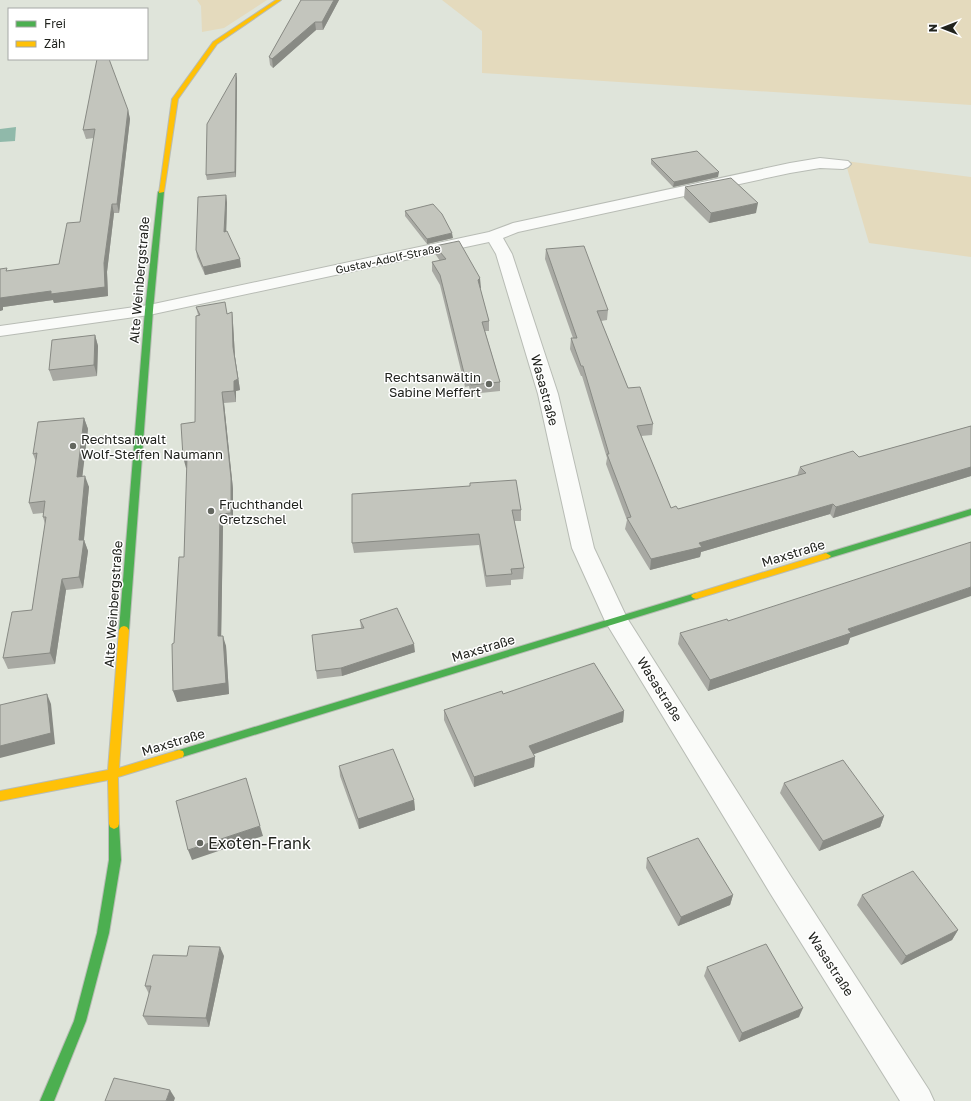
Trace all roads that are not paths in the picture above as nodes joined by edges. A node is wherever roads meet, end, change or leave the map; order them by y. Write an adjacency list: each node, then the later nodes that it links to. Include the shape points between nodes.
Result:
1 (280, 0): 4 (street, Alte Weinbergstraße, via 215,44 175,99 163,172)
2 (844, 164): 3 (street, Gustav-Adolf-Straße, via 820,163 724,182 513,228)
3 (494, 236): 4 (street, Gustav-Adolf-Straße); 7 (street, Wasastraße, via 504,254 548,394 583,548)
4 (149, 310): 5 (street, Gustav-Adolf-Straße); 8 (street, Alte Weinbergstraße)
5 (0, 331)
6 (971, 512): 7 (street, Maxstraße)
7 (617, 621): 8 (street, Maxstraße); 11 (street, Wasastraße)
8 (113, 774): 9 (street, Maxstraße); 10 (street, Alte Weinbergstraße, via 115,860 103,933 80,1021)
9 (0, 796)
10 (47, 1101)
11 (918, 1101)

